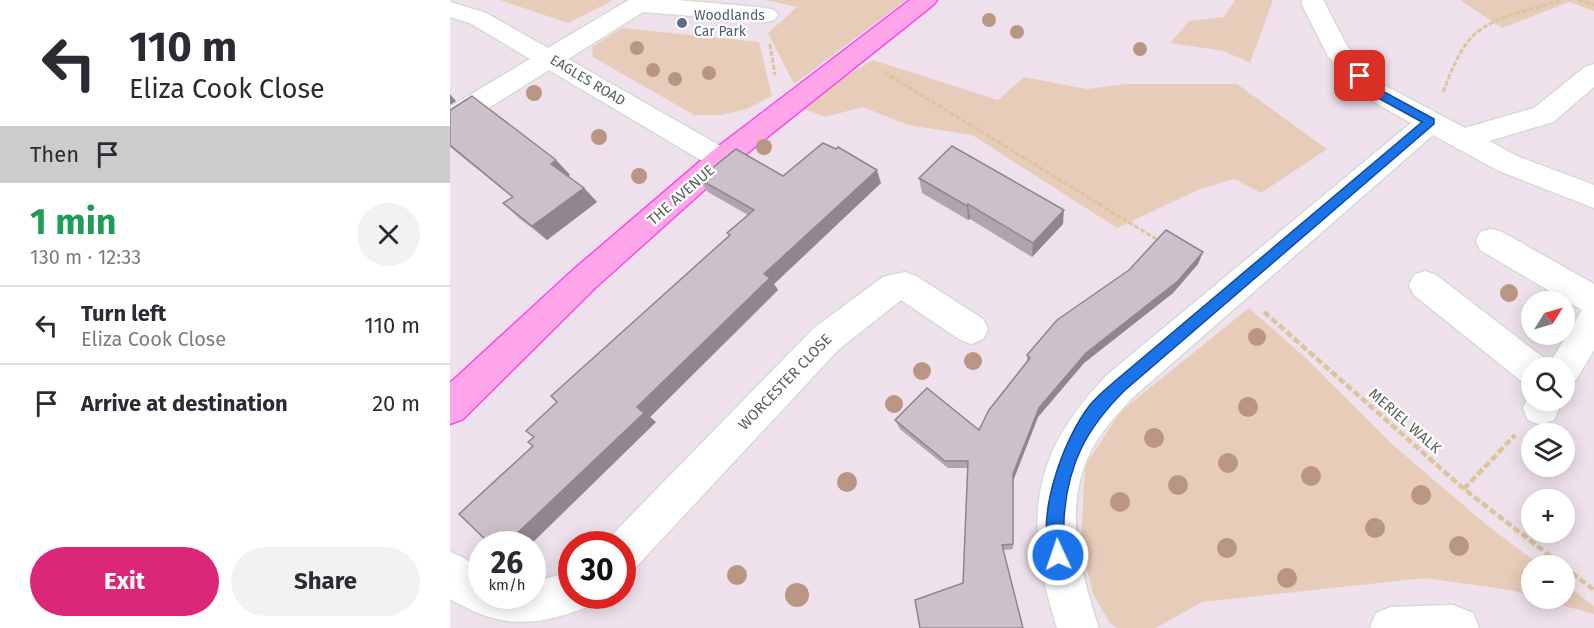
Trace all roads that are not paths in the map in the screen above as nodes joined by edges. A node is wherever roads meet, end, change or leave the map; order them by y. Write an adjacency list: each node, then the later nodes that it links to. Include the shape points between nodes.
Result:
1 (925, 0): 10 (main road, THE AVENUE)
2 (1313, 3): 8 (street, via 1337,50 1371,89)
3 (450, 9): 5 (street, EAGLES ROAD, via 478,18)
4 (766, 15): 5 (street, via 639,4)
5 (550, 58): 7 (street); 10 (street, EAGLES ROAD)
6 (1594, 73): 9 (street, via 1543,115)
7 (450, 119)
8 (1430, 122): 9 (street); 23 (street, via 1110,395 1090,417 1073,447 1059,486 1056,522 1060,572)
9 (1464, 138): 11 (street, via 1509,164)
10 (721, 159): 19 (main road, THE AVENUE, via 585,279)
11 (1594, 197)
12 (1491, 241): 14 (street)
13 (1425, 285): 18 (street)
14 (1594, 300)
15 (1594, 320): 17 (street)
16 (971, 329): 20 (street, WORCESTER CLOSE, via 904,286 894,287 826,339)
17 (1571, 357)
18 (1521, 360)
19 (450, 407)
20 (636, 538)
21 (450, 572): 22 (street, via 474,593 508,606 535,605)
22 (558, 597)
23 (1078, 628)
24 (1391, 628): 25 (street)
25 (1458, 628)

